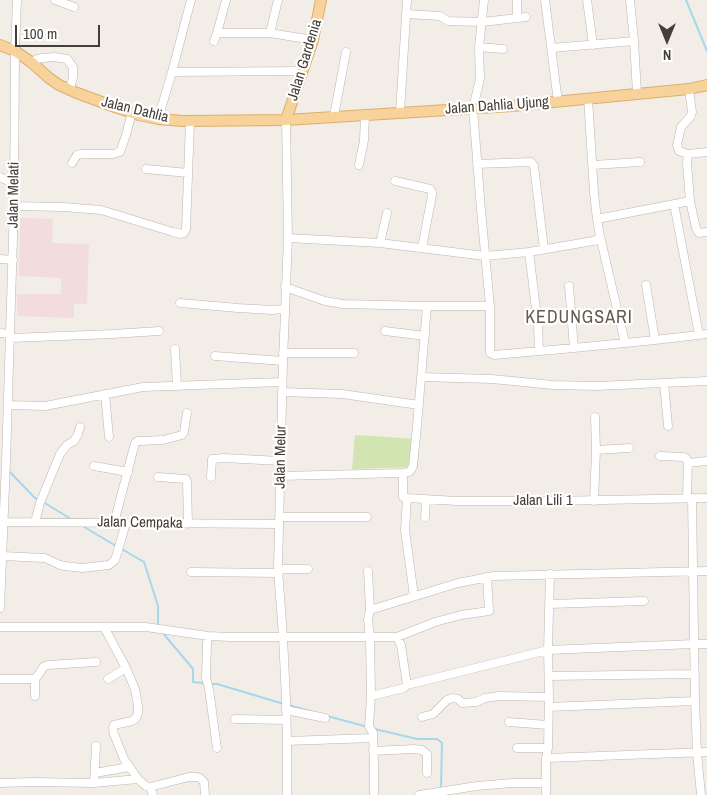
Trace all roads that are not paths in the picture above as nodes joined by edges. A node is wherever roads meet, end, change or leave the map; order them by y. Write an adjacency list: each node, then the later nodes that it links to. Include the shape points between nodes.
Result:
1 (17, 0): 28 (street, Jalan Melati)
2 (55, 0): 13 (street)
3 (191, 0): 32 (street)
4 (226, 0): 18 (street)
5 (278, 0): 19 (street)
6 (321, 0): 20 (main road, Jalan Gardenia)
7 (406, 0): 14 (street)
8 (484, 0): 17 (street)
9 (517, 0): 15 (street)
10 (545, 0): 26 (street)
11 (587, 0): 24 (street)
12 (630, 0): 21 (street)
13 (74, 7)
14 (406, 14): 17 (street); 41 (street)
15 (517, 17): 16 (street); 17 (street)
16 (526, 17)
17 (482, 22): 25 (street)
18 (217, 33): 19 (street); 22 (street)
19 (270, 33): 20 (street)
20 (313, 40): 31 (main road, Jalan Gardenia)
21 (634, 40): 24 (street); 36 (street)
22 (214, 41)
23 (0, 45): 28 (main road, Jalan Dahlia)
24 (593, 45): 26 (street)
25 (479, 47): 27 (street); 39 (street, via 480,79)
26 (552, 48): 38 (street)
27 (503, 49)
28 (15, 51): 30 (main road, Jalan Dahlia); 58 (street, Jalan Melati)
29 (346, 52): 43 (street)
30 (31, 62): 35 (main road, Jalan Dahlia); 35 (street, via 54,57 67,59 73,67)
31 (303, 70): 32 (street); 45 (main road, Jalan Gardenia)
32 (172, 72): 44 (street)
33 (707, 85): 34 (main road, Jalan Dahlia Ujung)
34 (689, 89): 36 (main road, Jalan Dahlia Ujung); 48 (street, via 692,116 681,127 677,145 679,151)
35 (70, 90): 40 (main road, Jalan Dahlia)
36 (637, 93): 37 (main road, Jalan Dahlia Ujung)
37 (588, 98): 38 (main road, Jalan Dahlia Ujung); 53 (street)
38 (558, 102): 39 (main road, Jalan Dahlia Ujung)
39 (473, 108): 41 (main road, Jalan Dahlia Ujung); 51 (street)
40 (132, 112): 44 (main road, Jalan Dahlia); 50 (street, via 120,152 81,154)
41 (400, 112): 42 (main road, Jalan Dahlia Ujung)
42 (366, 114): 43 (main road, Jalan Dahlia Ujung); 52 (street)
43 (334, 116): 45 (main road, Jalan Dahlia Ujung)
44 (158, 119): 46 (main road, Jalan Dahlia)
45 (286, 120): 46 (main road, Jalan Dahlia); 66 (street, Jalan Melur)
46 (190, 122): 55 (street)
47 (707, 152): 48 (street)
48 (688, 154): 59 (street)
49 (640, 162): 53 (street)
50 (72, 163)
51 (477, 164): 69 (street, via 531,162); 71 (street)
52 (359, 165)
53 (593, 165): 63 (street)
54 (146, 169): 55 (street)
55 (188, 173): 61 (street, via 186,229 181,234 101,210)
56 (0, 177): 58 (street)
57 (396, 181): 68 (street, via 432,192)
58 (14, 184): 61 (street, Jalan Melati)
59 (690, 201): 60 (street); 64 (street, via 697,231)
60 (674, 204): 63 (street); 84 (street)
61 (14, 206): 73 (street, Jalan Melati)
62 (387, 213): 67 (street)
63 (597, 219): 65 (street)
64 (707, 232)
65 (600, 236): 69 (street, via 593,241); 88 (street)
66 (288, 238): 67 (street); 76 (street, Jalan Melur)
67 (380, 242): 68 (street)
68 (422, 248): 71 (street)
69 (544, 249): 70 (street)
70 (529, 252): 71 (street); 91 (street)
71 (486, 256): 79 (street)
72 (0, 259): 73 (street)
73 (13, 260): 85 (street, Jalan Melati)
74 (569, 286): 89 (street)
75 (646, 286): 87 (street)
76 (285, 287): 78 (street, via 337,304); 80 (street, Jalan Melur)
77 (180, 303): 80 (street)
78 (427, 306): 79 (street); 86 (street)
79 (490, 306): 91 (street, via 490,353)
80 (284, 309): 94 (street, Jalan Melur)
81 (385, 330): 86 (street)
82 (159, 331): 85 (street)
83 (0, 333): 85 (street)
84 (703, 334): 87 (street)
85 (10, 336): 96 (street, Jalan Melati)
86 (425, 336): 97 (street)
87 (655, 340): 88 (street)
88 (625, 343): 89 (street)
89 (574, 348): 91 (street)
90 (176, 349): 101 (street)
91 (539, 351)
92 (354, 353): 94 (street)
93 (215, 356): 94 (street)
94 (283, 357): 99 (street, Jalan Melur)
95 (0, 368): 96 (street)
96 (9, 369): 104 (street, Jalan Melati)
97 (421, 377): 100 (street, via 492,379 553,386); 105 (street)
98 (707, 381): 100 (street)
99 (282, 382): 101 (street); 102 (street, Jalan Melur)
100 (664, 383): 109 (street)
101 (177, 386): 103 (street, via 143,387)
102 (282, 392): 105 (street, via 342,394); 115 (street, Jalan Melur)
103 (105, 394): 104 (street, via 45,406); 111 (street)
104 (8, 405): 107 (street, Jalan Melati)
105 (419, 405): 120 (street, via 413,466 409,472)
106 (187, 413): 119 (street, via 182,435 136,442)
107 (4, 415): 132 (street, Jalan Melati, via 6,461)
108 (595, 416): 113 (street)
109 (668, 426)
110 (80, 427): 133 (street, via 74,441 60,454)
111 (109, 437)
112 (629, 448): 113 (street)
113 (596, 450): 128 (street)
114 (660, 456): 117 (street, via 684,457)
115 (280, 461): 121 (street, Jalan Melur); 123 (street, via 212,459)
116 (707, 461): 117 (street)
117 (688, 463): 125 (street)
118 (94, 466): 119 (street)
119 (128, 472): 134 (street)
120 (403, 473): 121 (street); 124 (street, via 403,496)
121 (280, 476): 131 (street, Jalan Melur)
122 (158, 477): 136 (street, via 186,479)
123 (211, 477)
124 (407, 498): 127 (street, Jalan Lili 1); 146 (street, via 405,530)
125 (690, 498): 126 (street, Jalan Lili 1); 128 (street, Jalan Lili 1); 141 (street)
126 (707, 498)
127 (426, 500): 128 (street, Jalan Lili 1); 130 (street)
128 (594, 501)
129 (367, 517): 131 (street, Jalan Cempaka)
130 (425, 517)
131 (279, 520): 136 (street, Jalan Cempaka); 139 (street, Jalan Melur)
132 (1, 522): 133 (street, Jalan Cempaka); 137 (street, Jalan Melati)
133 (35, 522): 134 (street, Jalan Cempaka)
134 (114, 523): 135 (street, Jalan Cempaka)
135 (126, 523): 136 (street, Jalan Cempaka); 137 (street, via 115,560 109,565 82,568 60,565 45,558)
136 (188, 524)
137 (2, 556): 149 (street, Jalan Melati)
138 (308, 569): 139 (street)
139 (279, 571): 143 (street); 154 (street, Jalan Melur)
140 (368, 571): 150 (street)
141 (693, 571): 142 (street); 144 (street); 157 (street)
142 (707, 571)
143 (191, 572)
144 (550, 574): 145 (street); 148 (street)
145 (487, 577): 146 (street); 156 (street, via 489,611 435,622)
146 (414, 596): 150 (street)
147 (644, 601): 148 (street)
148 (550, 604): 159 (street)
149 (0, 608)
150 (370, 610): 155 (street)
151 (0, 627): 152 (street)
152 (104, 628): 153 (street, via 146,627); 161 (street)
153 (208, 636): 154 (street); 183 (street, via 206,678)
154 (283, 637): 155 (street); 172 (street, Jalan Melur)
155 (370, 637): 156 (street); 169 (street)
156 (398, 637): 167 (street)
157 (694, 644): 158 (street); 159 (street); 162 (street)
158 (707, 644)
159 (548, 650): 163 (street); 167 (street)
160 (96, 662): 165 (street, via 48,665)
161 (126, 668): 166 (street); 190 (street, via 135,689 138,713 132,721 118,723 113,728)
162 (695, 674): 163 (street); 171 (street)
163 (550, 676): 170 (street)
164 (0, 679): 165 (street)
165 (35, 679): 168 (street)
166 (108, 679)
167 (408, 685): 169 (street)
168 (35, 696)
169 (371, 696): 180 (street)
170 (549, 697): 173 (street); 174 (street, via 499,696 470,703 452,698 433,714)
171 (695, 702): 173 (street); 187 (street)
172 (286, 705): 175 (street); 177 (street, Jalan Melur)
173 (549, 707): 179 (street)
174 (422, 717)
175 (325, 718)
176 (235, 719): 177 (street)
177 (286, 720): 181 (street, Jalan Melur)
178 (509, 722): 179 (street)
179 (548, 725): 185 (street)
180 (371, 732): 181 (street); 186 (street)
181 (287, 741): 199 (street, Jalan Melur)
182 (96, 746): 191 (street)
183 (217, 748)
184 (517, 748): 185 (street)
185 (548, 748): 189 (street)
186 (373, 751): 192 (street, via 422,750 427,754); 200 (street)
187 (697, 752): 188 (street); 189 (street); 203 (street)
188 (707, 752)
189 (546, 758): 196 (street)
190 (129, 766): 191 (street); 193 (street)
191 (95, 773): 195 (street)
192 (427, 774)
193 (138, 779): 195 (street); 197 (street)
194 (0, 783): 195 (street)
195 (94, 783)
196 (546, 783): 201 (street, via 477,786); 202 (street)
197 (149, 789): 198 (street, via 197,777 204,782)
198 (206, 795)
199 (287, 795)
200 (374, 795)
201 (418, 795)
202 (546, 795)
203 (701, 795)

